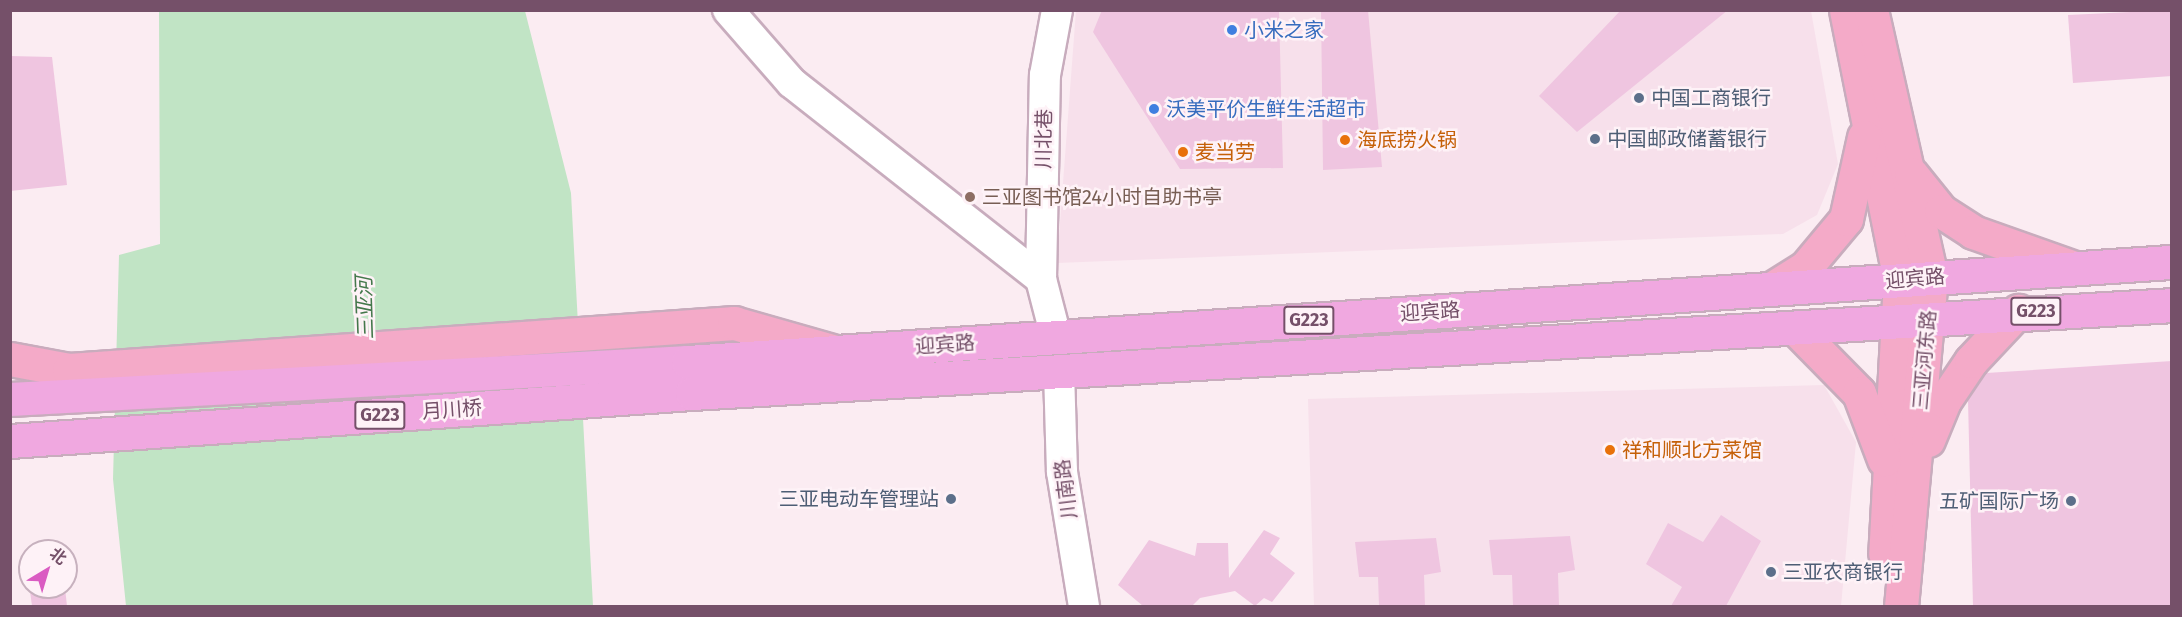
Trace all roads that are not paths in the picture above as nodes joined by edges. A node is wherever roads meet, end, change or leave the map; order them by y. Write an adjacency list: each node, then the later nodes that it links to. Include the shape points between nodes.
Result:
1 (728, 10): 9 (street, via 792,83)
2 (1057, 10): 9 (street, 川北巷, via 1045,75)
3 (1846, 10): 5 (main road, 三亚河东路)
4 (1871, 10): 6 (main road, 三亚河东路)
5 (1867, 115): 10 (main road, 三亚河东路); 11 (main road, via 1846,219 1805,268)
6 (1906, 168): 8 (main road, via 1941,211 1973,232 2016,252); 10 (main road, 三亚河东路)
7 (2172, 262): 8 (highway, 迎宾路 / G223)
8 (2077, 268): 10 (highway, 迎宾路 / G223)
9 (1041, 279): 16 (street, 川北巷)
10 (1916, 279): 11 (highway, 迎宾路 / G223); 14 (main road, 三亚河东路)
11 (1771, 289): 16 (highway, 迎宾路 / G223)
12 (2172, 306): 13 (highway, 迎宾路 / G223)
13 (2018, 311): 14 (highway, 迎宾路 / G223); 24 (main road, via 1971,361 1944,401)
14 (1915, 320): 15 (highway, 迎宾路 / G223); 24 (main road, 三亚河东路)
15 (1795, 328): 19 (highway, 迎宾路 / G223); 24 (main road, via 1859,393)
16 (1056, 338): 17 (highway, 迎宾路 / G223)
17 (836, 352): 20 (highway, 迎宾路 / G223); 21 (main road, via 762,327 693,325)
18 (10, 359): 21 (main road)
19 (1059, 371): 20 (highway, 迎宾路 / G223); 25 (street, 川南路, via 1062,472)
20 (690, 377): 21 (highway, 月川桥 / G223); 23 (highway, 月川桥 / G223)
21 (69, 383): 22 (highway, G223)
22 (10, 399)
23 (10, 441)
24 (1903, 478): 26 (main road, 三亚河东路); 27 (main road, 三亚河东路)
25 (1084, 606)
26 (1879, 606)
27 (1901, 606)

